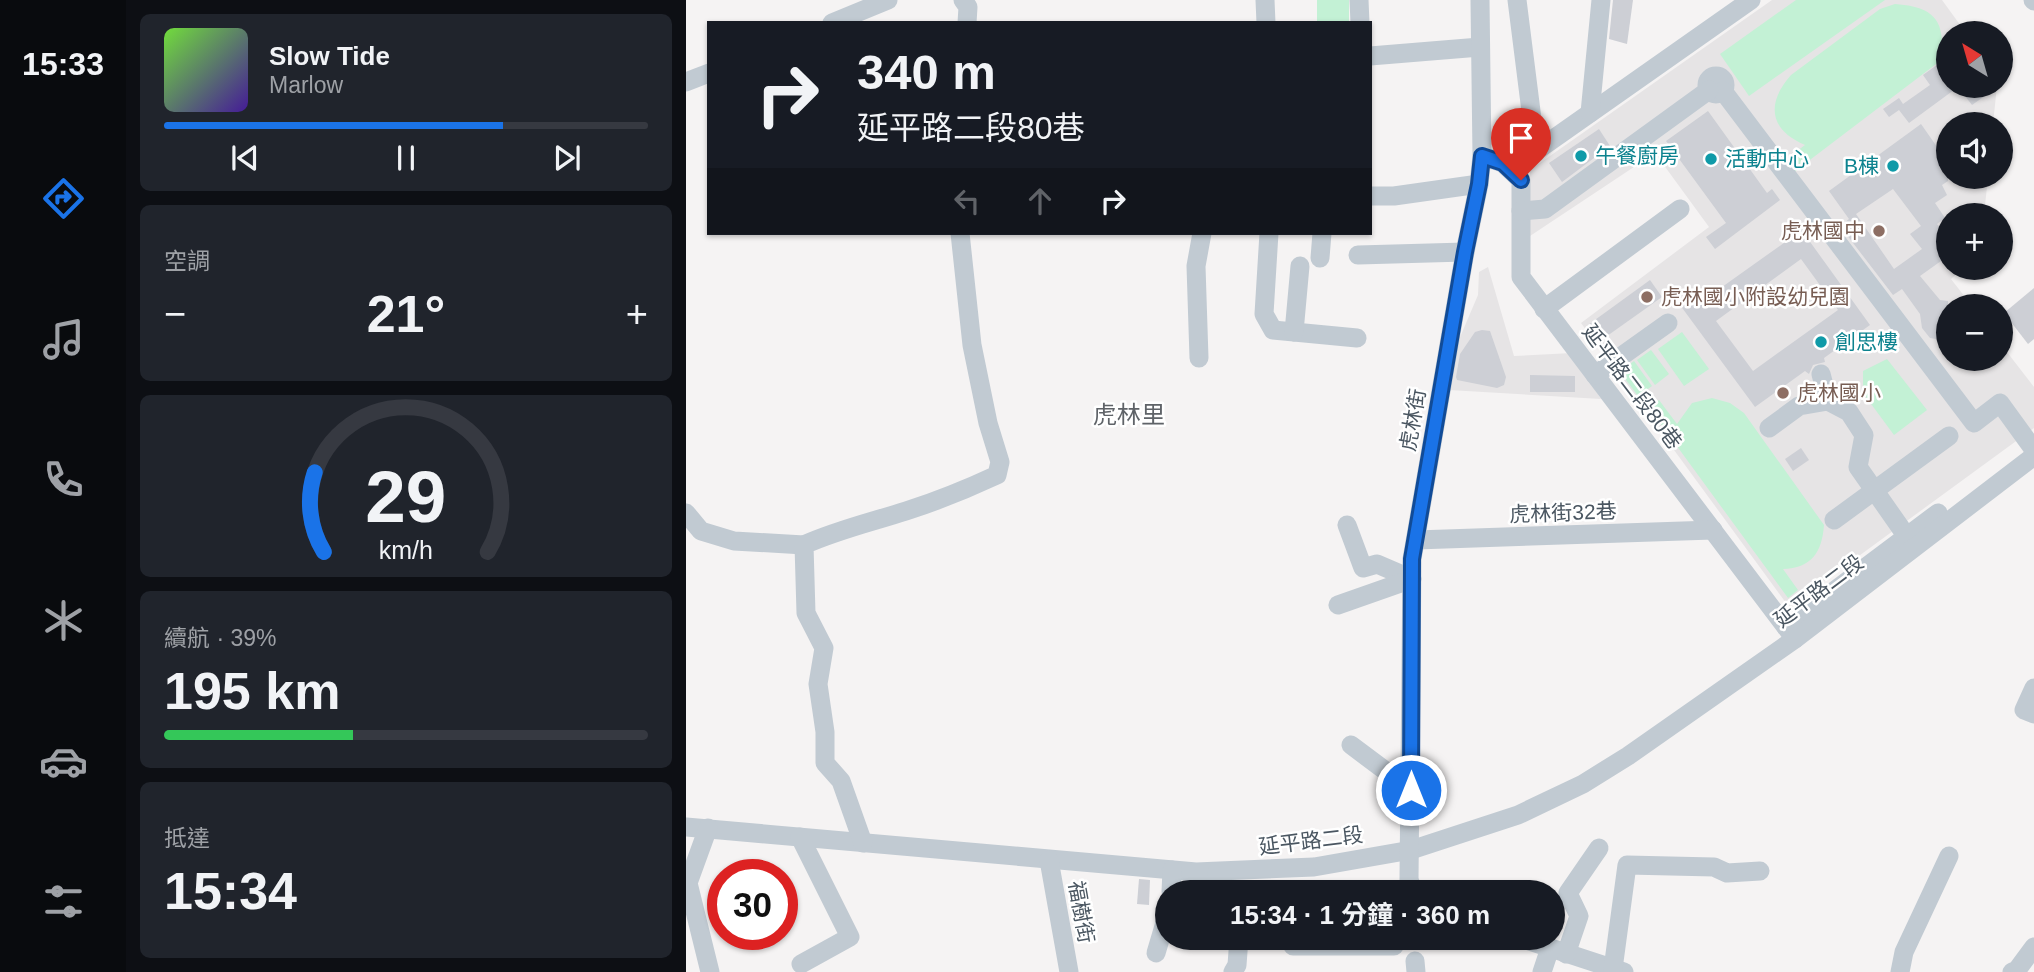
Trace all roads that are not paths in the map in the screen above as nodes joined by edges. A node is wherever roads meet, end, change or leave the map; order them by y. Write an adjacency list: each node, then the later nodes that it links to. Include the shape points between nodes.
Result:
1 (888, 0): 9 (street)
2 (963, 0): 10 (street, via 968,7)
3 (1265, 0): 11 (street)
4 (1359, 0): 12 (street)
5 (1480, 0): 13 (street, 虎林街)
6 (1517, 0): 17 (street, via 1539,149)
7 (1601, 0): 17 (street)
8 (1751, 0): 17 (street)
9 (837, 21)
10 (967, 21)
11 (1266, 21)
12 (1360, 21)
13 (1480, 47): 14 (street); 18 (street, 虎林街)
14 (1372, 56)
15 (707, 74): 16 (street)
16 (686, 82)
17 (1590, 113)
18 (1482, 156): 19 (street, 虎林街); 22 (street, 延平路二段80巷, via 1503,163 1521,180)
19 (1479, 184): 20 (street); 27 (street, 虎林街)
20 (1372, 196)
21 (1680, 209): 31 (street)
22 (1521, 211): 31 (street, 延平路二段80巷, via 1521,277); 41 (street, via 1545,209 1716,90 1974,423 2000,403)
23 (960, 235): 49 (street, via 972,345 1000,463 997,475)
24 (1202, 235): 35 (street, via 1196,266)
25 (1269, 235): 33 (street, via 1264,314 1273,330)
26 (1322, 235): 29 (street)
27 (1465, 252): 28 (street); 47 (street, 虎林街)
28 (1358, 255)
29 (1320, 258)
30 (1300, 266): 33 (street)
31 (1544, 309): 37 (street, 延平路二段80巷)
32 (1668, 323): 37 (street)
33 (1294, 331): 34 (street)
34 (1357, 338)
35 (1199, 358)
36 (1821, 374): 38 (street)
37 (1595, 375): 46 (street, 延平路二段80巷)
38 (1828, 401): 39 (street, via 1799,406); 42 (street, via 1849,412 1864,435 1858,467)
39 (1769, 428)
40 (1949, 436): 42 (street)
41 (2034, 453): 48 (street, 延平路二段)
42 (1874, 490): 44 (street); 48 (street)
43 (686, 513): 49 (street, via 701,531 734,541)
44 (1834, 520)
45 (1347, 525): 50 (street, via 1363,568 1377,564)
46 (1713, 530): 47 (street, 虎林街32巷); 52 (street, 延平路二段80巷)
47 (1416, 540): 50 (street, 虎林街)
48 (1910, 542): 52 (street, 延平路二段)
49 (804, 545): 60 (street, via 807,613 824,648 818,684 825,763 841,780)
50 (1412, 579): 51 (street); 56 (street, 虎林街)
51 (1338, 605)
52 (1790, 633): 62 (street, 延平路二段, via 1628,756 1583,784 1518,815)
53 (2034, 688): 54 (street, via 2024,710)
54 (2034, 714)
55 (1351, 745): 56 (street)
56 (1411, 790): 62 (street, 虎林街)
57 (686, 827): 58 (street, 延平路二段)
58 (708, 828): 59 (street, 延平路二段); 75 (street, via 688,883)
59 (800, 837): 60 (street, 延平路二段); 78 (street, via 850,937)
60 (863, 843): 64 (street, 延平路二段)
61 (1599, 848): 76 (street, via 1568,893 1578,916)
62 (1411, 850): 67 (street, 延平路二段, via 1314,867); 70 (street, 虎林街)
63 (1949, 856): 84 (street, via 1904,952)
64 (1049, 860): 65 (street, 延平路二段); 81 (street, 福樹街)
65 (1172, 870): 67 (street, 延平路二段); 68 (street)
66 (1760, 871): 79 (street, via 1627,865)
67 (1217, 872): 69 (street)
68 (1172, 880)
69 (1216, 880)
70 (1408, 880)
71 (2034, 947): 85 (street)
72 (1157, 950): 77 (street)
73 (1238, 950): 82 (street)
74 (1555, 950): 76 (street)
75 (695, 951): 80 (street)
76 (1558, 951): 79 (street); 83 (street)
77 (1156, 953)
78 (801, 964)
79 (1619, 970)
80 (710, 972)
81 (1069, 972)
82 (1233, 972)
83 (1542, 972)
84 (1900, 972)
85 (2012, 972)

